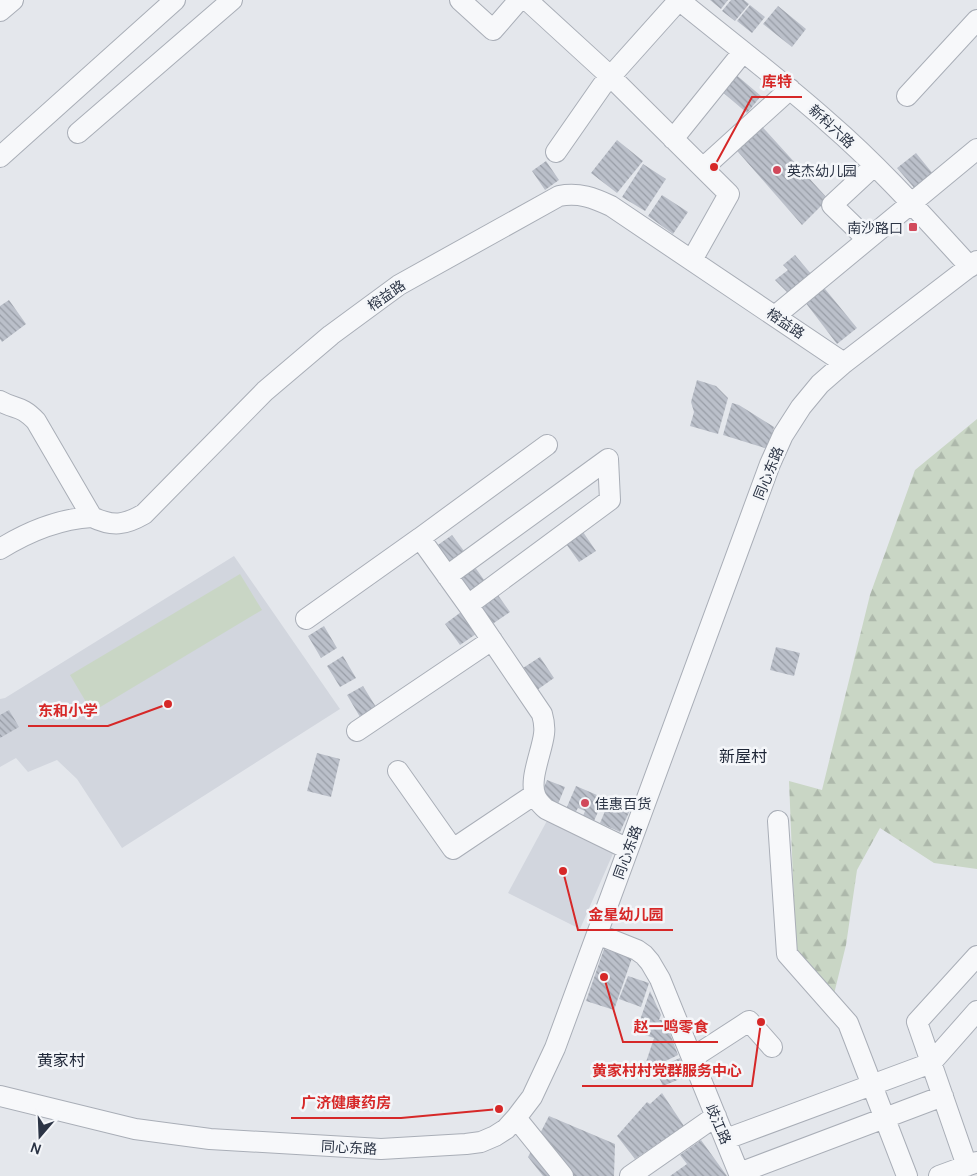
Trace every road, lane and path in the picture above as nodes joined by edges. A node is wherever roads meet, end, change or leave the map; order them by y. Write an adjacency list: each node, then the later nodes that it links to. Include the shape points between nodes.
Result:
1 (13, 0): 8 (street)
2 (175, 0): 18 (street)
3 (232, 0): 14 (street)
4 (460, 0): 5 (street, via 493,30)
5 (519, 0)
6 (527, 0): 11 (street)
7 (679, 0): 10 (street, 新科六路); 11 (street)
8 (0, 11)
9 (977, 20): 13 (street)
10 (743, 52): 12 (street, 新科六路); 15 (street)
11 (610, 76): 15 (street); 17 (street)
12 (790, 89): 19 (street, 新科六路); 20 (street)
13 (907, 96)
14 (78, 133)
15 (674, 139): 20 (street)
16 (977, 149): 21 (street)
17 (556, 152)
18 (0, 157)
19 (874, 166): 21 (street, 新科六路); 22 (street, via 832,205)
20 (703, 168): 23 (street, via 729,194)
21 (911, 203): 22 (street); 24 (street, 新科六路)
22 (867, 239): 25 (street)
23 (692, 260): 25 (street, 榕益路); 29 (street, 榕益路, via 611,206 590,197 560,196 399,285 331,335 265,391 144,514 118,524)
24 (973, 264): 26 (street, 同心东路)
25 (775, 316): 26 (street, 榕益路)
26 (844, 363): 40 (street, 同心东路, via 820,384 802,407 783,435 770,464)
27 (0, 402): 29 (street, via 28,412 36,421)
28 (547, 445): 30 (street)
29 (92, 517): 31 (street, via 38,528)
30 (420, 538): 32 (street); 34 (street)
31 (0, 549)
32 (447, 576): 33 (street); 33 (street, via 608,459 610,500)
33 (468, 605): 35 (street)
34 (306, 619)
35 (492, 640): 36 (street); 38 (street, via 542,714 545,725 534,779)
36 (356, 731)
37 (398, 771): 38 (street, via 453,849)
38 (535, 794): 40 (street, via 546,809)
39 (778, 821): 47 (street, via 787,954 848,1022)
40 (628, 850): 41 (street, 同心东路)
41 (597, 934): 45 (street, 歧江路, via 637,950 650,962); 51 (street, 同心东路, via 544,1073 532,1098)
42 (977, 956): 46 (street, via 916,1022)
43 (977, 1011): 46 (street)
44 (772, 1047): 45 (street, via 749,1021)
45 (692, 1058): 50 (street, 歧江路)
46 (931, 1062): 47 (street); 49 (street)
47 (872, 1084): 52 (street); 53 (street)
48 (0, 1096): 51 (street, 同心东路, via 172,1134 381,1149 481,1142 506,1129)
49 (943, 1096): 52 (street); 54 (street)
50 (716, 1116): 53 (street, 歧江路); 57 (street)
51 (516, 1118): 56 (street)
52 (885, 1119): 55 (street); 58 (street)
53 (726, 1139): 55 (street, 歧江路)
54 (972, 1164): 59 (street)
55 (740, 1175)
56 (563, 1176)
57 (630, 1176)
58 (907, 1176)
59 (939, 1176)

